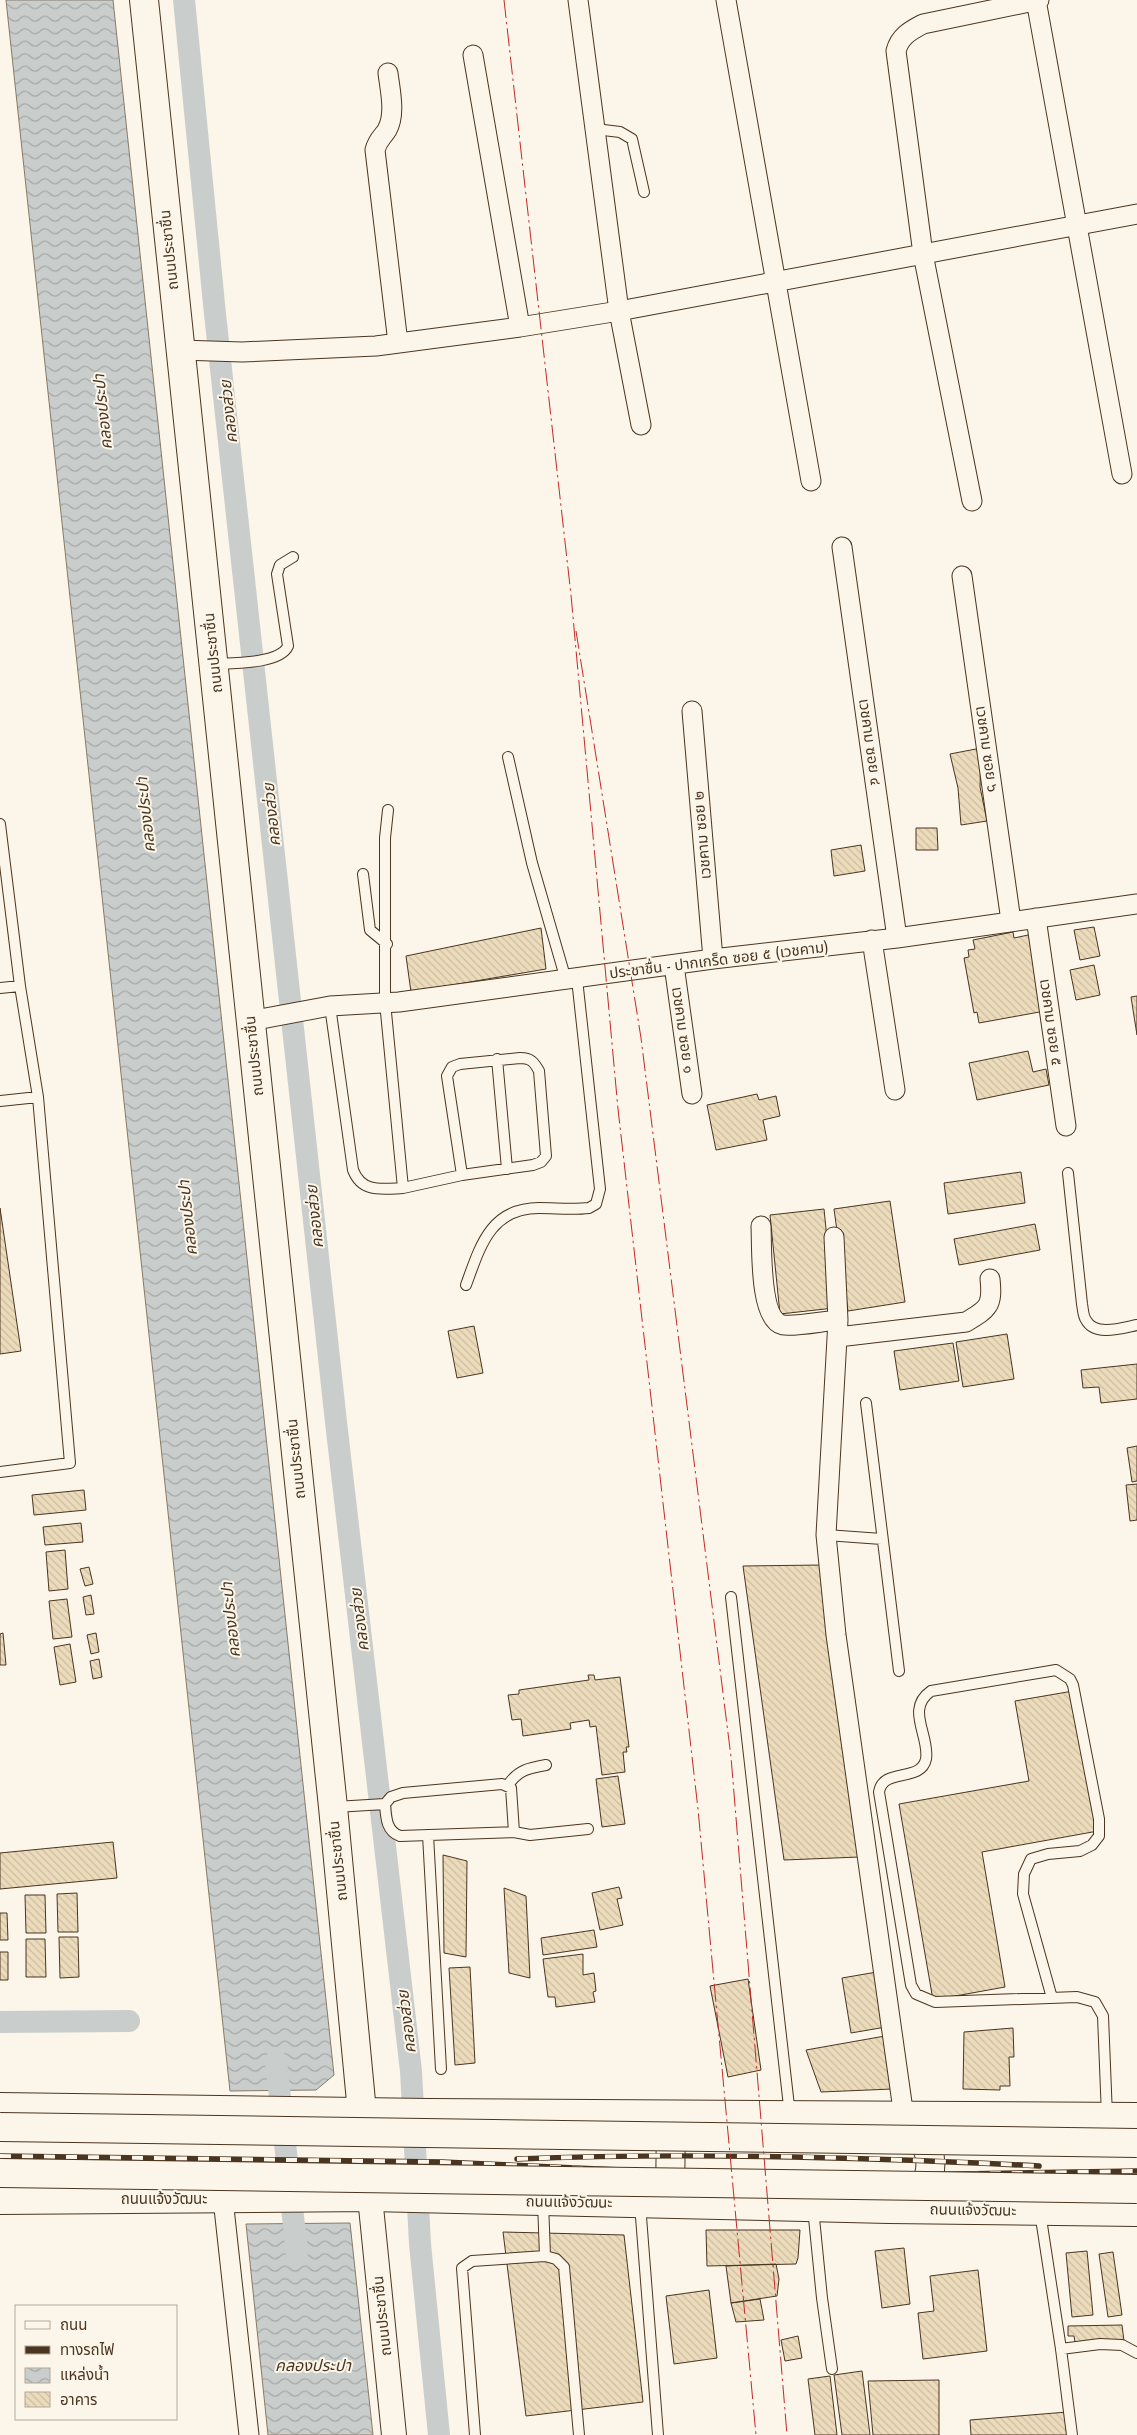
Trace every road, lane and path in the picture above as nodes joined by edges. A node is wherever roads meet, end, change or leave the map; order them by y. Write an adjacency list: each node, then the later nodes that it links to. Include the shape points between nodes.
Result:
1 (144, 0): 16 (main road, ถนนประชาชื่น)
2 (578, 0): 7 (street)
3 (726, 0): 12 (street)
4 (1038, 0): 10 (street); 11 (street, via 923,24 899,41 896,51)
5 (473, 55): 14 (street)
6 (388, 73): 15 (street, via 391,111 387,130 378,140 375,150)
7 (595, 129): 8 (lane, via 620,132 632,138); 13 (street)
8 (644, 192)
9 (1137, 214): 10 (street)
10 (1078, 225): 11 (street); 18 (street)
11 (922, 254): 12 (street); 20 (street)
12 (774, 281): 13 (street); 19 (street)
13 (618, 311): 14 (street); 17 (street)
14 (520, 327): 15 (street)
15 (398, 343): 16 (street, via 242,352)
16 (186, 350): 24 (main road, ถนนประชาชื่น)
17 (641, 425)
18 (1122, 474)
19 (811, 481)
20 (972, 501)
21 (842, 547): 33 (street, เวชคาม ซอย ๔)
22 (292, 558): 24 (lane, via 280,565 277,574 288,646 282,654 272,658)
23 (962, 576): 32 (street, เวชคาม ซอย ๖)
24 (223, 663): 43 (main road, ถนนประชาชื่น)
25 (692, 711): 36 (street, เวชคาม ซอย ๒)
26 (508, 757): 38 (lane, via 532,863)
27 (388, 810): 35 (lane)
28 (0, 824): 39 (lane)
29 (363, 874): 35 (lane, via 370,930)
30 (1137, 904): 31 (street, ประชาชื่น - ปากเกร็ด ซอย ๕ (เวชคาม))
31 (1036, 918): 32 (street, ประชาชื่น - ปากเกร็ด ซอย ๕ (เวชคาม)); 49 (street, เวชคาม ซอย ๕)
32 (1011, 921): 33 (street, ประชาชื่น - ปากเกร็ด ซอย ๕ (เวชคาม))
33 (897, 938): 34 (street, ประชาชื่น - ปากเกร็ด ซอย ๕ (เวชคาม))
34 (872, 940): 36 (street, ประชาชื่น - ปากเกร็ด ซอย ๕ (เวชคาม)); 45 (street)
35 (387, 944): 41 (lane)
36 (713, 959): 37 (street, ประชาชื่น - ปากเกร็ด ซอย ๕ (เวชคาม))
37 (674, 965): 38 (street, ประชาชื่น - ปากเกร็ด ซอย ๕ (เวชคาม)); 46 (street, เวชคาม ซอย ๑)
38 (572, 980): 41 (street, ประชาชื่น - ปากเกร็ด ซอย ๕ (เวชคาม)); 57 (lane, via 599,1197 590,1208 517,1210 498,1222 482,1240)
39 (20, 986): 40 (lane); 47 (lane)
40 (0, 988)
41 (385, 1002): 42 (street, ประชาชื่น - ปากเกร็ด ซอย ๕ (เวชคาม)); 53 (lane)
42 (330, 1006): 43 (street, ประชาชื่น - ปากเกร็ด ซอย ๕ (เวชคาม)); 53 (lane, via 353,1170 358,1181 366,1187)
43 (258, 1020): 69 (main road, ถนนประชาชื่น)
44 (497, 1059): 50 (lane); 50 (lane, via 528,1058 535,1063 546,1144 546,1156 541,1162); 52 (lane, via 460,1064 452,1067 447,1076)
45 (895, 1090)
46 (692, 1094)
47 (38, 1097): 48 (lane); 61 (lane, via 70,1463)
48 (0, 1101)
49 (1066, 1126)
50 (507, 1169): 52 (lane)
51 (1068, 1173): 58 (lane, via 1086,1321 1096,1329)
52 (462, 1175): 53 (lane)
53 (403, 1188)
54 (761, 1226): 59 (street, via 765,1297 773,1318 782,1325)
55 (834, 1237): 59 (street)
56 (990, 1279): 59 (street, via 992,1298 984,1312 966,1322)
57 (466, 1285)
58 (1137, 1325)
59 (838, 1329): 62 (street)
60 (866, 1403): 63 (lane)
61 (0, 1472)
62 (826, 1535): 63 (lane); 79 (street)
63 (882, 1539): 65 (lane)
64 (731, 1597): 78 (lane)
65 (899, 1671)
66 (546, 1765): 67 (lane, via 525,1769)
67 (508, 1785): 68 (lane, via 403,1793); 71 (lane, via 511,1788)
68 (385, 1804): 69 (lane); 72 (lane, via 388,1826 394,1834)
69 (343, 1806): 76 (main road, ถนนประชาชื่น)
70 (588, 1829): 71 (lane, via 530,1835)
71 (514, 1832): 72 (lane)
72 (428, 1835): 74 (lane)
73 (1052, 1998): 73 (lane, via 935,2002 916,1994 911,1985 879,1792 887,1778 921,1768 926,1759 919,1707 924,1695 931,1691 1056,1670 1070,1679 1073,1686 1099,1819 1099,1836 1092,1845 1080,1851 1031,1859 1024,1874 1023,1894); 81 (lane, via 1087,1998 1101,2008)
74 (441, 2068)
75 (0, 2107): 76 (main road)
76 (362, 2112): 77 (main road)
77 (671, 2115): 78 (main road); 92 (main road)
78 (790, 2116): 79 (main road)
79 (896, 2117): 80 (main road); 94 (main road, via 915,2130 931,2151 930,2176 915,2196)
80 (985, 2117): 81 (main road); 95 (main road, via 956,2133 946,2150 946,2177 957,2198)
81 (1107, 2117): 82 (main road)
82 (1137, 2117)
83 (0, 2126): 84 (main road, bridge)
84 (1137, 2143)
85 (0, 2173): 86 (main road, ถนนแจ้งวัฒนะ, bridge)
86 (1137, 2189)
87 (370, 2197): 88 (main road, ถนนแจ้งวัฒนะ); 90 (main road, ถนนแจ้งวัฒนะ); 103 (street, ถนนประชาชื่น)
88 (223, 2199): 89 (main road, ถนนแจ้งวัฒนะ); 102 (street)
89 (0, 2200)
90 (543, 2201): 91 (main road, ถนนแจ้งวัฒนะ); 98 (lane)
91 (640, 2203): 92 (main road, ถนนแจ้งวัฒนะ); 106 (lane)
92 (670, 2204): 93 (main road, ถนนแจ้งวัฒนะ)
93 (813, 2206): 94 (main road, ถนนแจ้งวัฒนะ); 101 (lane)
94 (889, 2209): 95 (main road, ถนนแจ้งวัฒนะ)
95 (978, 2210): 96 (main road, ถนนแจ้งวัฒนะ)
96 (1040, 2211): 97 (main road, ถนนแจ้งวัฒนะ); 99 (lane)
97 (1137, 2212)
98 (545, 2256): 104 (lane, via 472,2261 462,2268); 105 (lane, via 556,2259 564,2267)
99 (1061, 2349): 100 (lane, via 1122,2344); 107 (lane)
100 (1137, 2353)
101 (832, 2369)
102 (248, 2435)
103 (394, 2435)
104 (475, 2435)
105 (579, 2435)
106 (658, 2435)
107 (1072, 2435)

